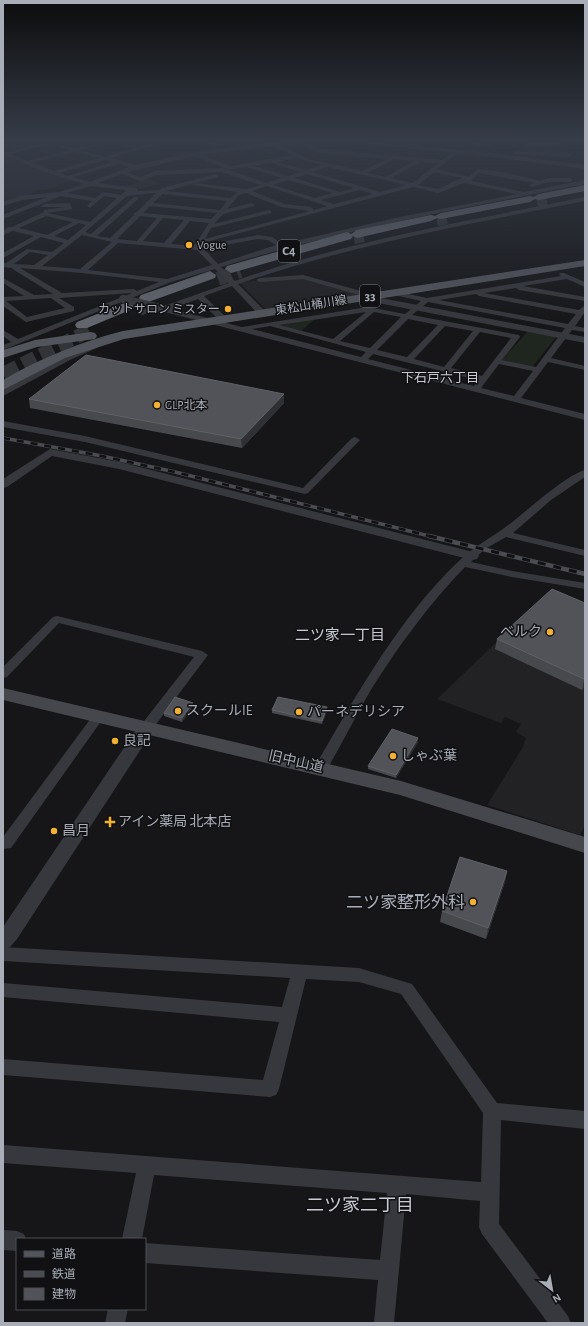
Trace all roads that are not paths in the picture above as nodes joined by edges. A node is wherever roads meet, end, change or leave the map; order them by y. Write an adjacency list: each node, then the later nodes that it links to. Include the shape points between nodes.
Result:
1 (52, 201): 18 (street)
2 (95, 201): 19 (street, via 88,208)
3 (117, 201): 19 (street)
4 (133, 201): 26 (street)
5 (146, 201): 14 (street)
6 (230, 201): 21 (street)
7 (235, 201): 15 (street)
8 (270, 201): 16 (street)
9 (312, 201): 16 (street)
10 (318, 201): 17 (street)
11 (352, 201): 17 (street)
12 (533, 201): 29 (highway, C4)
13 (533, 201): 29 (street)
14 (150, 202): 21 (street); 23 (street)
15 (252, 205): 21 (street); 22 (street)
16 (289, 206): 20 (street)
17 (332, 206): 20 (street)
18 (44, 208): 24 (street); 31 (street); 35 (street)
19 (107, 209): 32 (street)
20 (317, 210): 27 (street)
21 (222, 212): 33 (street)
22 (269, 212): 27 (street); 33 (street)
23 (136, 214): 25 (street); 30 (street)
24 (3, 216)
25 (161, 217): 28 (street); 44 (street)
26 (116, 218): 30 (street); 40 (street)
27 (285, 218): 47 (street)
28 (188, 219): 33 (street); 46 (street)
29 (439, 219): 41 (highway, C4); 41 (street)
30 (131, 220): 42 (street)
31 (80, 221): 32 (street); 39 (street)
32 (91, 224): 37 (street)
33 (211, 224): 47 (street)
34 (3, 226): 35 (street)
35 (12, 228): 36 (street); 38 (street)
36 (3, 233)
37 (81, 233): 40 (street); 43 (street)
38 (40, 235): 39 (street); 51 (street)
39 (48, 237): 43 (street)
40 (92, 237): 42 (street)
41 (356, 237): 48 (street); 59 (highway, C4)
42 (114, 241): 44 (street); 57 (street)
43 (70, 242): 50 (street)
44 (139, 242): 46 (street)
45 (228, 242): 47 (street); 48 (street, via 258,237 270,238); 49 (street)
46 (166, 245): 47 (street)
47 (199, 245): 58 (street)
48 (281, 246): 58 (street)
49 (241, 253)
50 (53, 254): 53 (street, via 30,250); 55 (street)
51 (3, 256)
52 (585, 262): 56 (main road, 東松山桶川線 / 33)
53 (5, 265): 54 (street)
54 (15, 266): 55 (street); 69 (street)
55 (36, 267): 57 (street)
56 (548, 268): 60 (street); 66 (main road, 東松山桶川線 / 33)
57 (82, 271): 62 (street)
58 (215, 273): 62 (street); 63 (street); 77 (highway)
59 (240, 273): 63 (street); 71 (street, via 264,280 303,277)
60 (568, 277): 64 (street); 65 (street)
61 (3, 280): 72 (street)
62 (169, 281): 77 (street)
63 (233, 283): 70 (street); 82 (street)
64 (585, 285)
65 (510, 286): 67 (street); 75 (street)
66 (393, 292): 71 (main road, 東松山桶川線 / 33); 74 (street)
67 (471, 293): 74 (street); 81 (street)
68 (79, 294): 69 (street); 77 (street); 78 (street)
69 (56, 295): 72 (street); 76 (street, via 72,308 26,320)
70 (199, 296): 77 (street); 85 (street)
71 (370, 296): 79 (street, via 373,299); 82 (main road, 東松山桶川線 / 33)
72 (32, 297): 73 (street)
73 (3, 299)
74 (427, 300): 79 (street); 90 (street)
75 (585, 300)
76 (3, 302)
77 (143, 302): 78 (street); 86 (street); 89 (highway)
78 (96, 304): 101 (street)
79 (416, 307): 84 (street); 97 (street)
80 (372, 310): 83 (street); 84 (street); 100 (street)
81 (583, 310): 90 (street)
82 (262, 313): 85 (main road, 東松山桶川線 / 33)
83 (322, 317): 88 (street); 96 (street)
84 (407, 317): 87 (street); 103 (street)
85 (223, 319): 86 (main road, 東松山桶川線 / 33)
86 (207, 321): 91 (main road, 東松山桶川線 / 33); 92 (street)
87 (443, 324): 93 (street); 107 (street)
88 (268, 325): 92 (street); 96 (street)
89 (87, 327)
90 (570, 327): 94 (street); 97 (street)
91 (156, 329): 98 (main road, 東松山桶川線 / 33); 104 (main road, 東松山桶川線 / 33, via 61,339)
92 (240, 329): 106 (street)
93 (478, 330): 108 (street, via 516,337); 110 (street)
94 (585, 330)
95 (3, 332): 101 (street)
96 (301, 333): 100 (street)
97 (563, 336): 99 (street); 105 (street)
98 (107, 339): 113 (main road, 東松山桶川線 / 33, via 61,355); 115 (street, 東松山桶川線 / 33, via 105,343 67,358)
99 (585, 340)
100 (334, 342): 103 (street)
101 (18, 343): 102 (street)
102 (3, 348)
103 (372, 352): 106 (street); 107 (street)
104 (3, 354)
105 (546, 359): 109 (street); 111 (street)
106 (362, 360): 114 (street)
107 (408, 361): 110 (street)
108 (496, 361): 111 (street); 112 (street)
109 (585, 368)
110 (445, 370): 112 (street)
111 (538, 370): 116 (street)
112 (483, 380): 114 (street)
113 (3, 386)
114 (476, 389): 116 (street)
115 (3, 393)
116 (516, 399): 117 (street)
117 (585, 417)
118 (3, 424): 119 (street, via 85,439 305,491)
119 (355, 440)
120 (584, 475): 122 (street, via 548,498)
121 (3, 484): 124 (street, via 50,452 120,466)
122 (505, 534): 123 (street); 124 (street, via 481,547)
123 (585, 553)
124 (467, 560): 125 (street, via 512,574); 130 (street, via 435,592 392,649 344,724)
125 (585, 586)
126 (3, 674): 129 (street, via 57,619 202,655)
127 (3, 694): 128 (main road, 旧中山道)
128 (98, 717): 129 (main road, 旧中山道); 131 (street)
129 (146, 728): 130 (main road, 旧中山道); 133 (street)
130 (321, 768): 132 (main road, 旧中山道, via 401,788)
131 (6, 844)
132 (585, 845)
133 (3, 940)
134 (3, 954): 135 (street)
135 (299, 973): 137 (street); 139 (street, via 359,975 406,989)
136 (3, 990): 137 (street)
137 (288, 1015): 138 (street, via 270,1090)
138 (3, 1067)
139 (492, 1111): 140 (street); 144 (street)
140 (585, 1120)
141 (3, 1154): 142 (street)
142 (147, 1165): 143 (street); 145 (street)
143 (397, 1184): 144 (street); 149 (street)
144 (489, 1192): 153 (street, via 489,1226)
145 (132, 1238)
146 (3, 1240): 147 (street)
147 (16, 1241)
148 (146, 1253): 149 (street)
149 (388, 1271): 152 (street)
150 (118, 1310): 151 (street)
151 (115, 1323)
152 (384, 1323)
153 (561, 1323)

